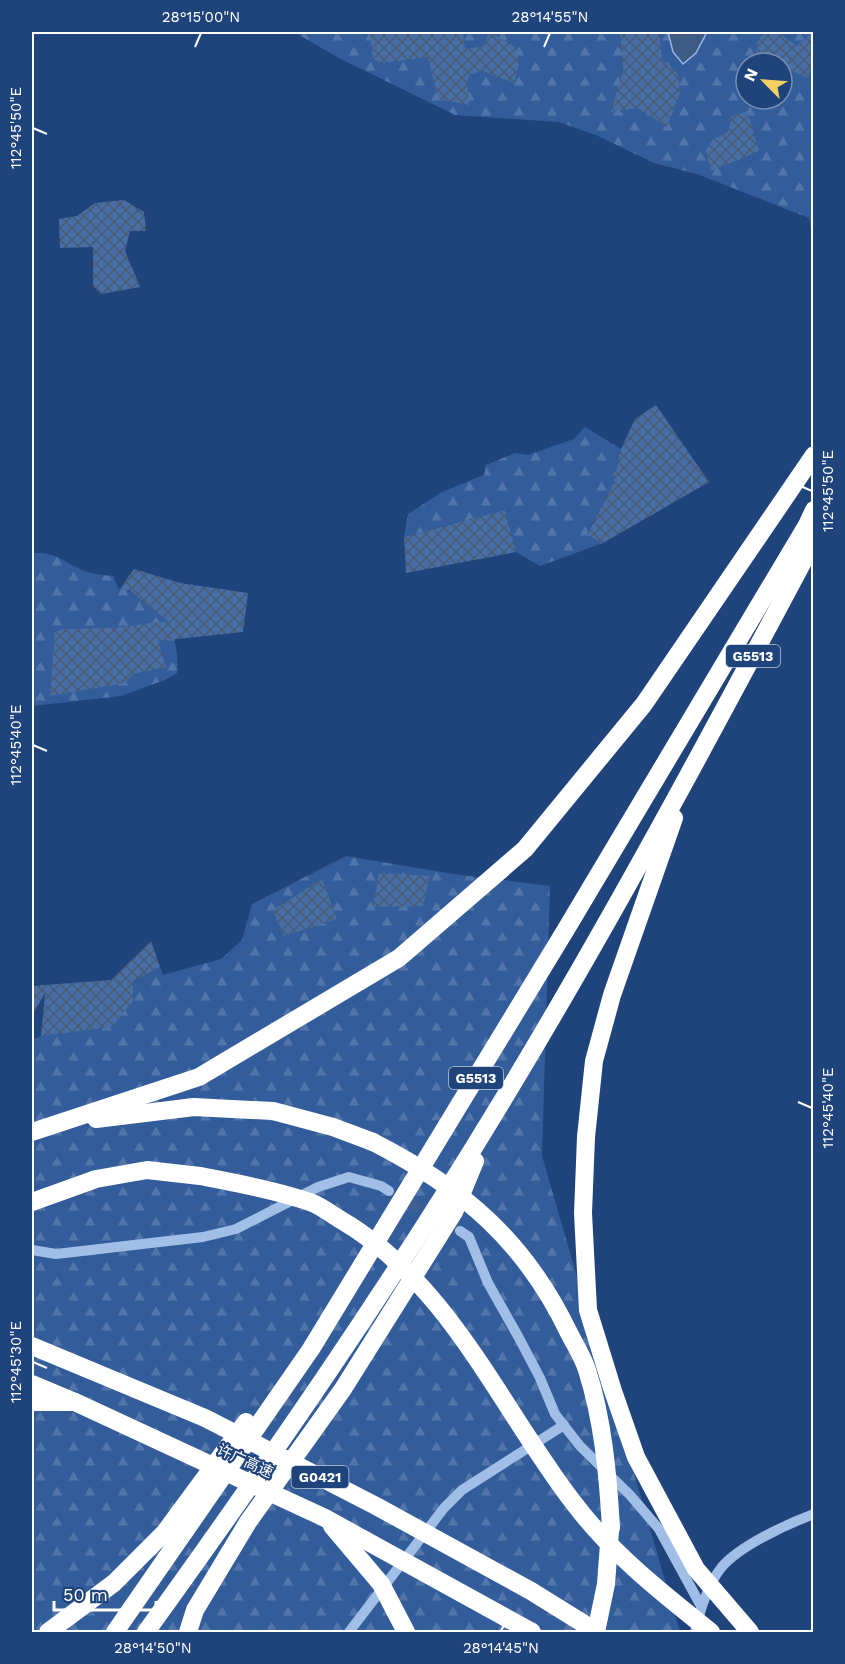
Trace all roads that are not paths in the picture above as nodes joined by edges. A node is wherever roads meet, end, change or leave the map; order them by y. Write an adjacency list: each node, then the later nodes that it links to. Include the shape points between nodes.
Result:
1 (813, 455): 6 (highway, via 644,704 525,849 399,958 199,1077)
2 (813, 510): 13 (highway, G5513, via 565,931)
3 (813, 541): 4 (highway, G5513)
4 (690, 771): 5 (highway, G5513); 31 (highway, bridge, via 612,995 594,1061 583,1213 588,1310 636,1457 696,1569)
5 (495, 1113): 23 (highway, G5513, via 323,1379); 24 (highway, via 454,1212 343,1389 248,1522 195,1610)
6 (56, 1124): 7 (highway); 28 (highway, bridge, via 194,1107 273,1112 373,1142 449,1186 494,1224 542,1284 587,1369 608,1480 610,1528 606,1584)
7 (32, 1132)
8 (389, 1191): 11 (street, via 350,1177 318,1187 236,1229 203,1237 56,1254)
9 (32, 1202): 30 (highway, bridge, via 96,1179 147,1170 200,1176 312,1203 361,1231 409,1273 454,1326 541,1458 608,1543)
10 (460, 1231): 17 (street, via 469,1237 488,1283)
11 (32, 1250)
12 (32, 1346): 28 (highway, G0421, bridge, via 205,1418 376,1506 531,1591)
13 (311, 1349): 21 (highway, via 245,1424 165,1532 114,1583); 22 (highway, G5513)
14 (32, 1384): 16 (highway, 许广高速 / G0421, bridge)
15 (32, 1402): 16 (highway)
16 (75, 1402): 19 (highway, 许广高速 / G0421, bridge)
17 (564, 1425): 20 (street, via 659,1529); 25 (street, via 462,1490)
18 (813, 1514): 20 (street, via 778,1528 722,1567)
19 (325, 1518): 26 (highway, bridge, via 381,1584); 27 (highway, 许广高速 / G0421, bridge)
20 (701, 1606): 29 (street)
21 (48, 1632)
22 (115, 1632)
23 (146, 1632)
24 (188, 1632)
25 (349, 1632)
26 (406, 1632)
27 (532, 1632)
28 (596, 1632)
29 (695, 1632)
30 (711, 1632)
31 (750, 1632)

